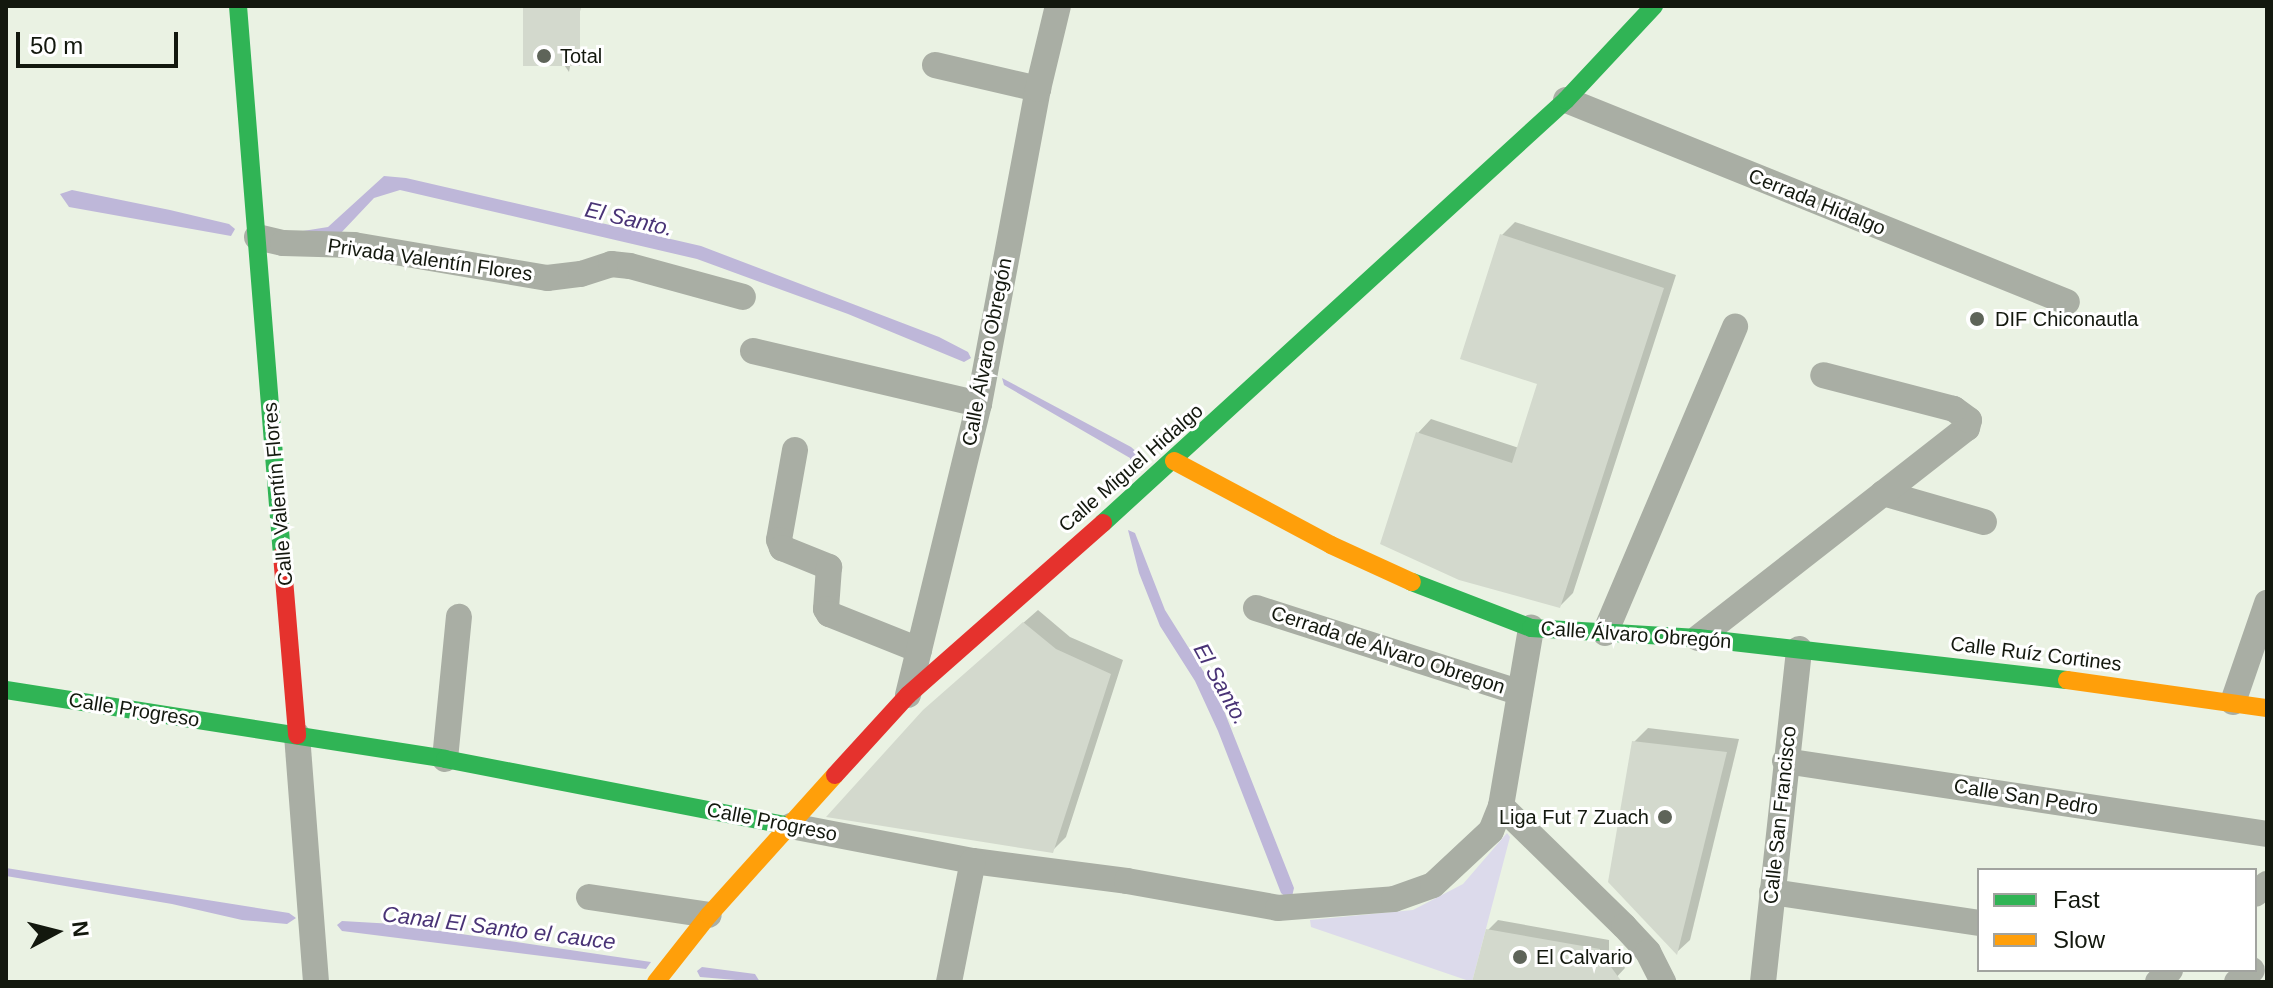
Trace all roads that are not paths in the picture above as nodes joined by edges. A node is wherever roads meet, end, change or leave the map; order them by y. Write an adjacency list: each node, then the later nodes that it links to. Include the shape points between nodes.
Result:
1 (238, 6): 7 (street, Calle Valentín Flores)
2 (1058, 6): 5 (street, Calle Álvaro Obregón)
3 (1654, 6): 6 (street, Calle Miguel Hidalgo)
4 (935, 65): 5 (street)
5 (1038, 89): 13 (street, Calle Álvaro Obregón)
6 (1566, 100): 9 (street, Cerrada Hidalgo); 15 (street, Calle Miguel Hidalgo)
7 (257, 237): 8 (street, Privada Valentín Flores, via 309,246 354,245 547,278 611,264 630,266); 31 (street, Calle Valentín Flores)
8 (743, 297)
9 (2067, 302)
10 (1735, 326): 22 (street)
11 (753, 351): 13 (street)
12 (1823, 375): 16 (street, via 1954,409 1969,420 1967,428)
13 (979, 404): 25 (street, Calle Álvaro Obregón)
14 (795, 450): 25 (street, via 779,540 782,548 829,567 829,614)
15 (1174, 461): 21 (street, Calle Álvaro Obregón, via 1331,545 1451,600); 28 (street, Calle Miguel Hidalgo)
16 (1883, 493): 17 (street); 23 (street)
17 (1984, 522)
18 (2267, 603): 29 (street)
19 (1256, 608): 27 (street, Cerrada de Alvaro Obregon)
20 (459, 617): 32 (street)
21 (1531, 628): 22 (street, Calle Álvaro Obregón); 27 (street, Calle Progreso)
22 (1605, 633): 23 (street, Calle Álvaro Obregón)
23 (1698, 638): 24 (street, Calle Álvaro Obregón)
24 (1799, 649): 29 (street, Calle Ruíz Cortines); 33 (street, Calle San Francisco)
25 (919, 650): 28 (street, Calle Álvaro Obregón)
26 (6, 690): 31 (street, Calle Progreso)
27 (1520, 693): 34 (street, Calle Progreso)
28 (908, 695): 35 (street, Calle Miguel Hidalgo)
29 (2233, 702): 30 (street, Calle Ruíz Cortines)
30 (2267, 708)
31 (297, 735): 32 (street, Calle Progreso); 42 (street, Calle Valentín Flores)
32 (445, 759): 35 (street, Calle Progreso)
33 (1785, 761): 36 (street, Calle San Pedro); 38 (street, Calle San Francisco)
34 (1501, 806): 37 (street, Calle Progreso, via 1491,831 1474,850 1433,885 1394,899 1278,908); 45 (street, via 1624,926 1648,952)
35 (791, 826): 37 (street, Calle Progreso); 40 (street, Calle Miguel Hidalgo)
36 (2267, 834)
37 (973, 861): 44 (street)
38 (1772, 892): 41 (street); 46 (street, Calle San Francisco)
39 (589, 897): 40 (street)
40 (709, 915): 43 (street, Calle Miguel Hidalgo)
41 (1977, 923)
42 (316, 982)
43 (656, 982)
44 (949, 982)
45 (1664, 982)
46 (1763, 982)

